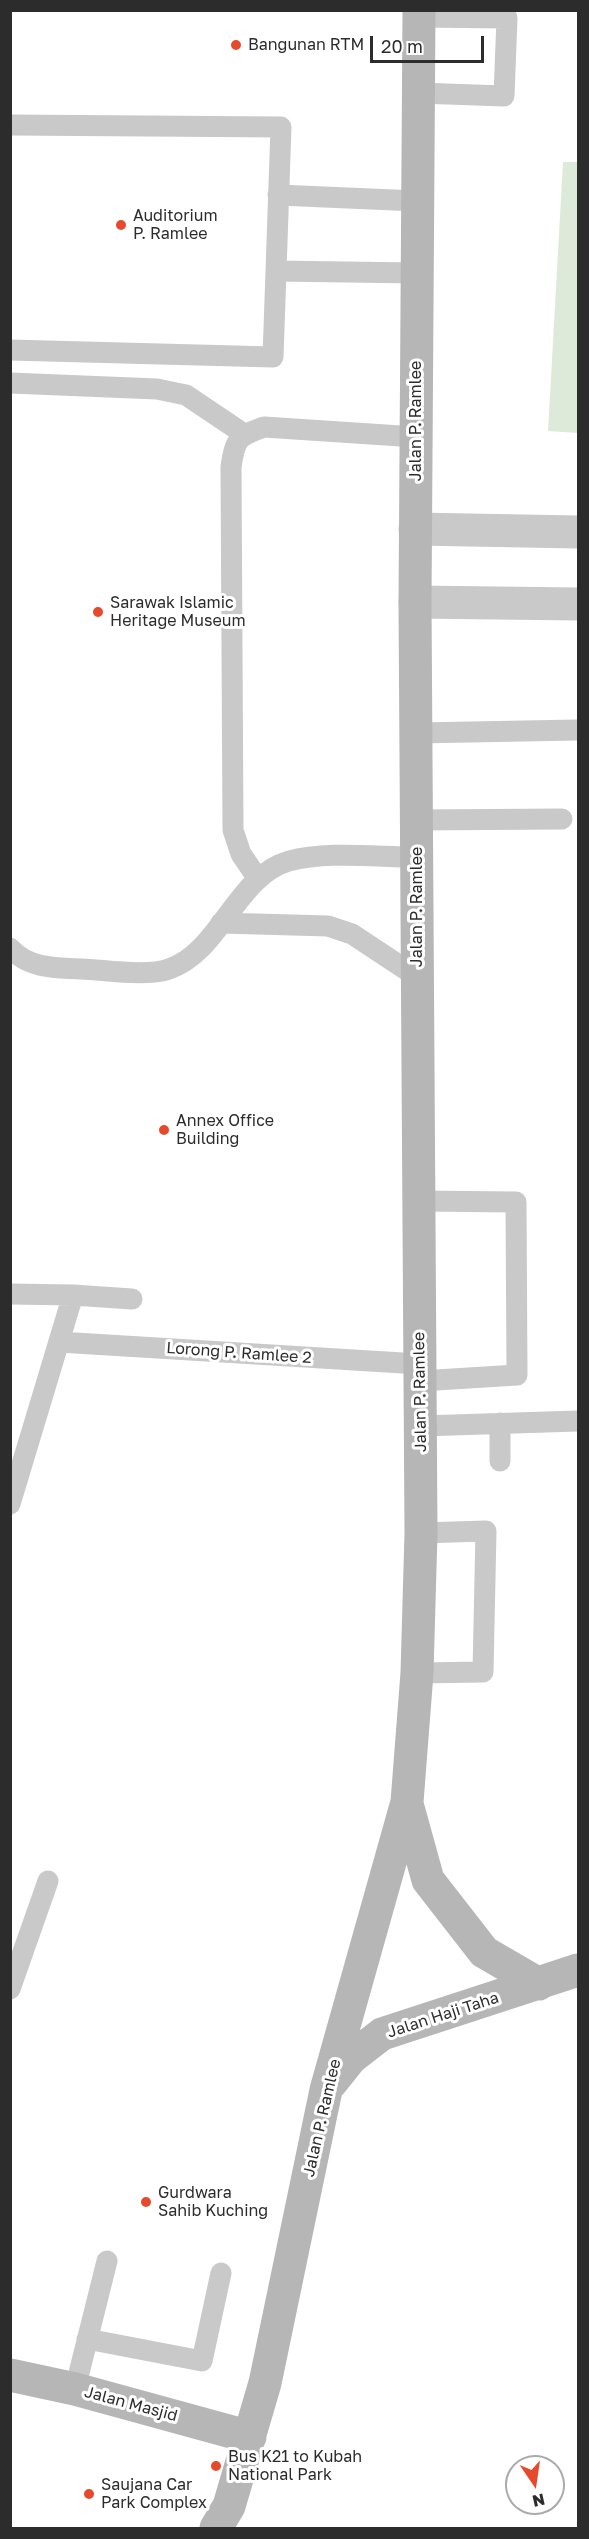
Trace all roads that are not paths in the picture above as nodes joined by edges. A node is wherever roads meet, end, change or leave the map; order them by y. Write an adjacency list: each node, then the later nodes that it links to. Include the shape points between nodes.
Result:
1 (418, 14): 2 (main road, Jalan P. Ramlee); 2 (lane, via 507,18 504,96)
2 (418, 93): 5 (main road, Jalan P. Ramlee)
3 (10, 125): 4 (lane, via 281,127)
4 (278, 195): 5 (lane); 6 (lane)
5 (417, 201): 7 (main road, Jalan P. Ramlee)
6 (276, 271): 7 (lane); 8 (lane, via 273,357)
7 (417, 273): 11 (main road, Jalan P. Ramlee)
8 (10, 350)
9 (10, 383): 10 (lane, via 157,389 186,395)
10 (244, 434): 11 (lane, via 264,427); 21 (lane, via 234,448 231,466 233,830 241,854)
11 (416, 437): 12 (main road, Jalan P. Ramlee)
12 (415, 529): 13 (street); 14 (main road, Jalan P. Ramlee)
13 (579, 532)
14 (415, 602): 15 (street); 17 (main road, Jalan P. Ramlee)
15 (579, 604)
16 (579, 730): 17 (lane)
17 (416, 733): 19 (main road, Jalan P. Ramlee)
18 (562, 819): 19 (lane)
19 (416, 820): 20 (main road, Jalan P. Ramlee)
20 (416, 857): 21 (lane, via 288,861); 24 (main road, Jalan P. Ramlee)
21 (258, 879): 22 (lane)
22 (221, 923): 23 (lane, via 199,949 168,970 54,968 33,964); 24 (lane, via 328,926 352,934)
23 (10, 948)
24 (417, 977): 25 (main road, Jalan P. Ramlee)
25 (419, 1201): 30 (main road, Jalan P. Ramlee); 30 (lane, Lorong P. Ramlee 2, via 516,1202 517,1375)
26 (10, 1293): 27 (lane)
27 (73, 1295): 28 (lane); 29 (lane)
28 (132, 1299)
29 (59, 1342): 30 (lane, Lorong P. Ramlee 2); 35 (lane)
30 (420, 1373): 33 (main road, Jalan P. Ramlee)
31 (579, 1421): 32 (lane)
32 (500, 1423): 33 (lane); 34 (lane)
33 (421, 1426): 36 (main road, Jalan P. Ramlee)
34 (500, 1461)
35 (10, 1504)
36 (421, 1533): 37 (main road, Jalan P. Ramlee); 37 (lane, via 486,1531 483,1672)
37 (417, 1673): 38 (main road, Jalan P. Ramlee)
38 (407, 1802): 41 (main road, Jalan P. Ramlee, via 428,1880 484,1952); 43 (main road, Jalan P. Ramlee)
39 (48, 1881): 42 (lane)
40 (579, 1970): 41 (main road, Jalan Haji Taha)
41 (539, 1984): 43 (main road, Jalan Haji Taha, via 382,2034 351,2058)
42 (10, 1989)
43 (326, 2090): 49 (main road, Jalan P. Ramlee, via 265,2383)
44 (107, 2260): 46 (lane)
45 (221, 2273): 46 (lane, via 202,2361)
46 (87, 2339): 48 (lane)
47 (10, 2374): 48 (main road, Jalan Masjid)
48 (75, 2389): 49 (main road, Jalan Masjid)
49 (250, 2437): 50 (main road, Jalan P. Ramlee, via 229,2506)
50 (216, 2529)

